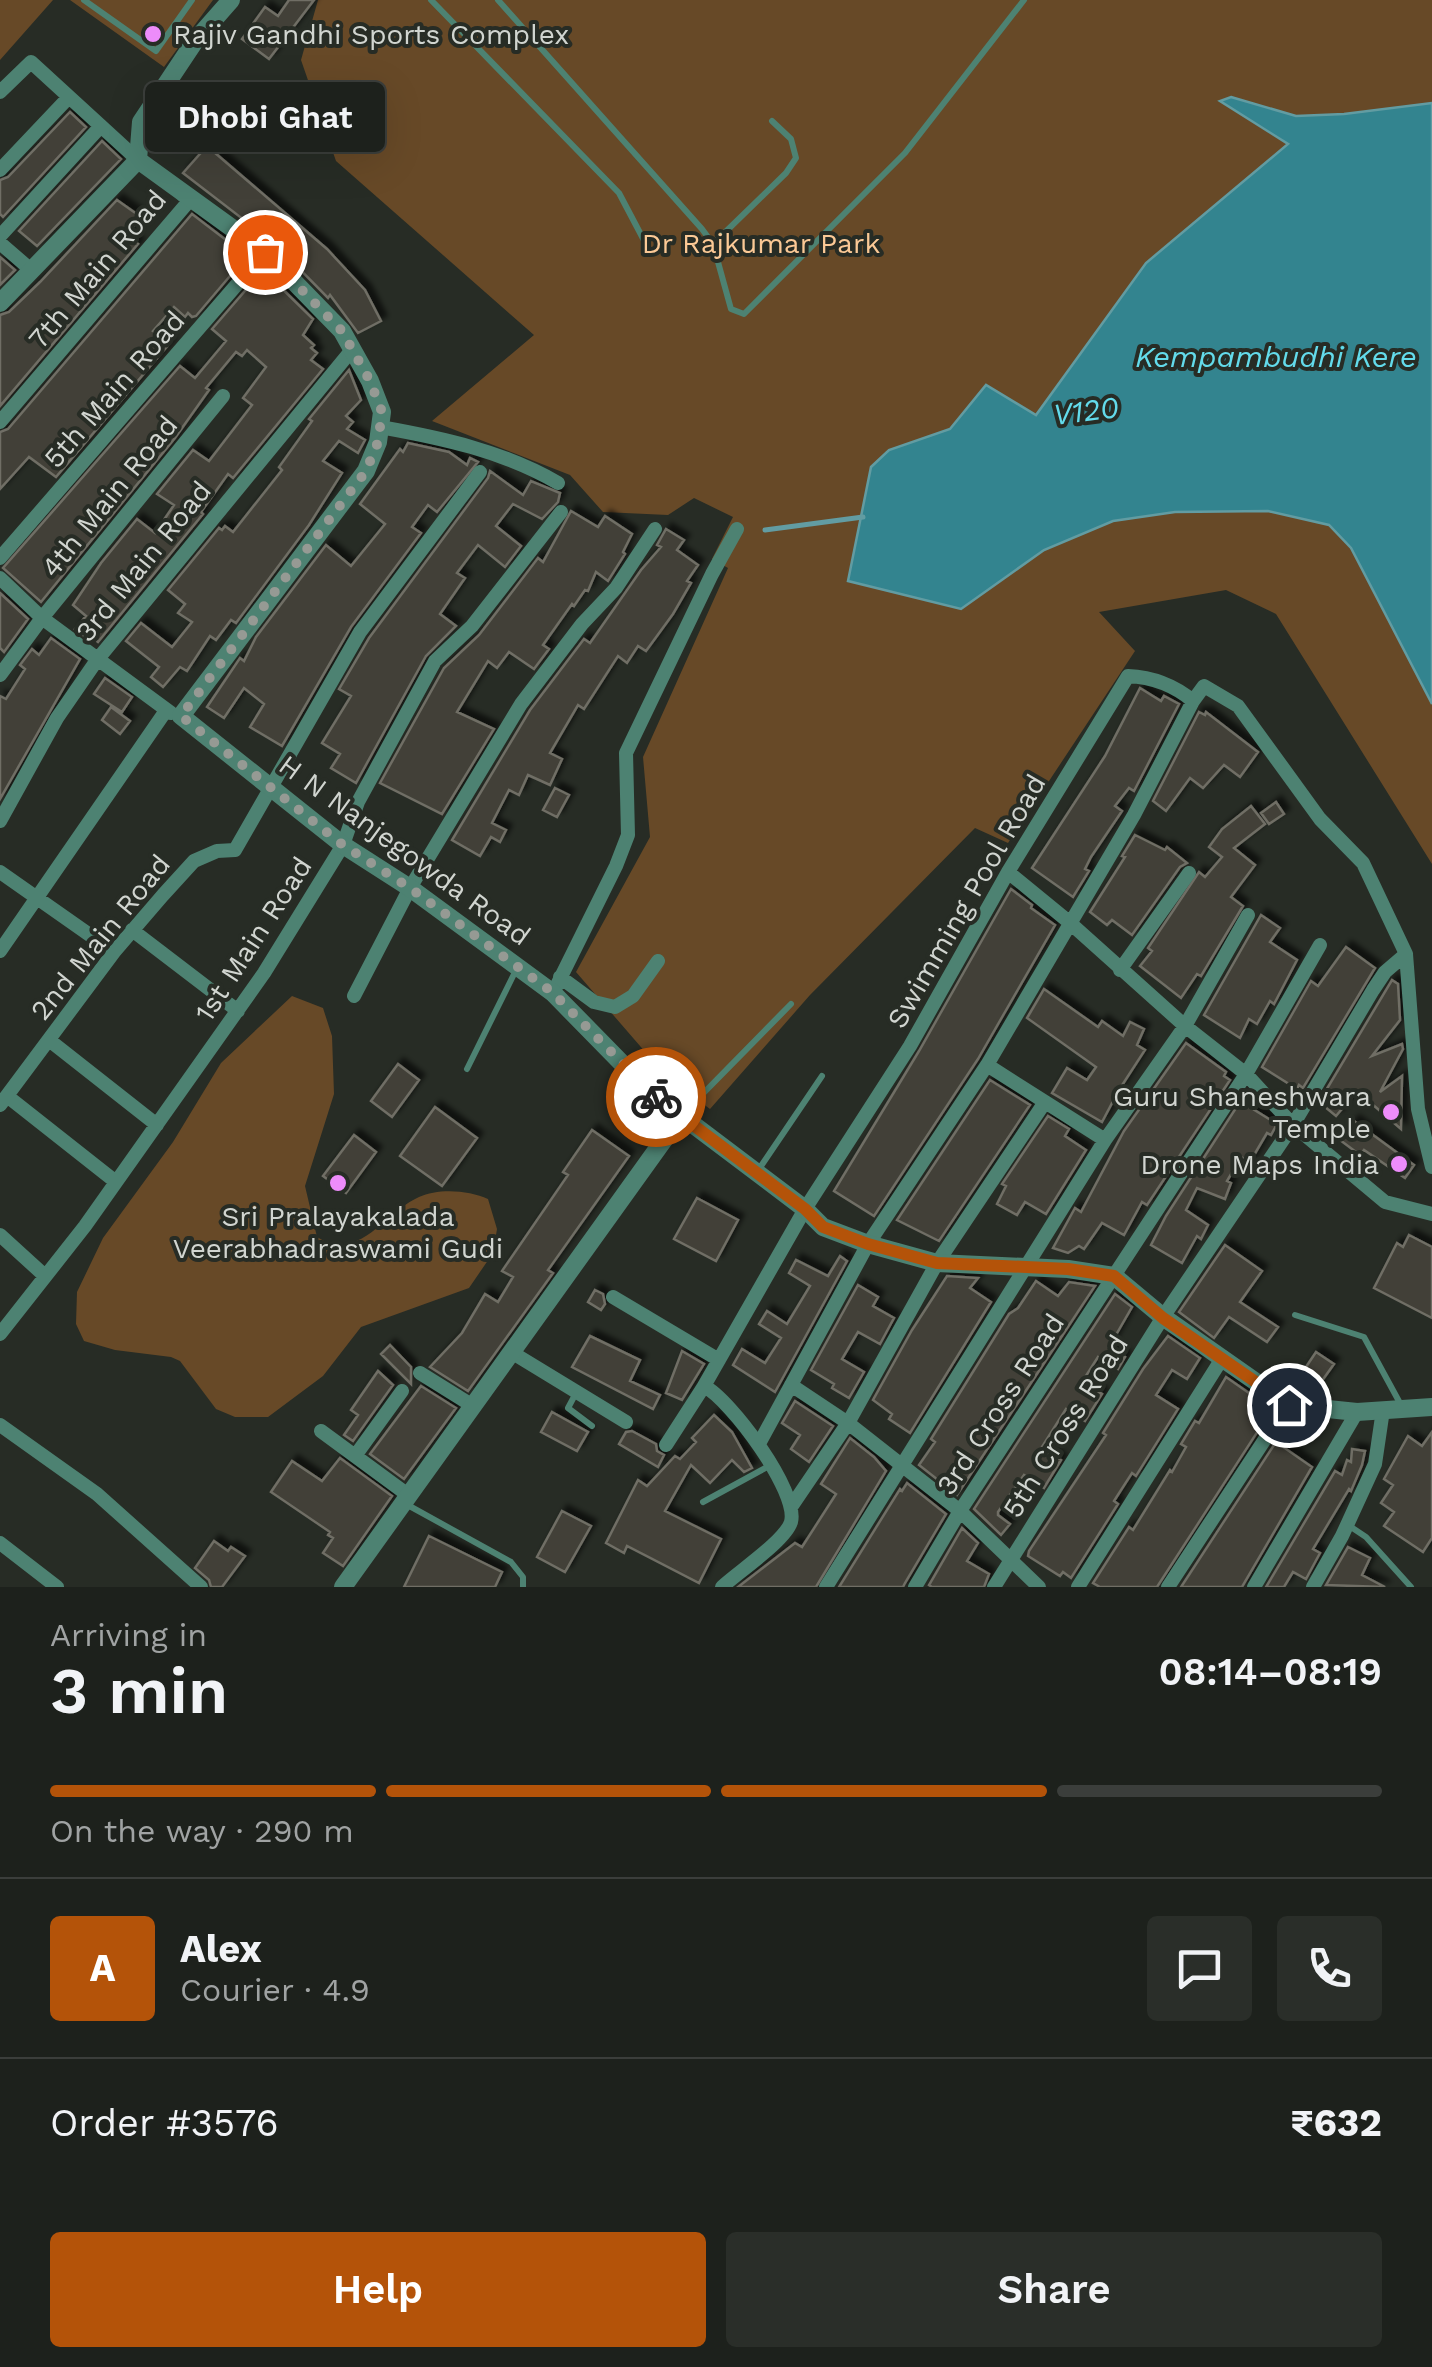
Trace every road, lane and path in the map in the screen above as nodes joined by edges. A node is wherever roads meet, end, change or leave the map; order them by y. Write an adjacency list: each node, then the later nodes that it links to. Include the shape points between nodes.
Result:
1 (84, 0): 2 (lane, via 156,51)
2 (192, 0)
3 (230, 0): 11 (street, via 141,122)
4 (431, 0): 16 (lane, via 619,193)
5 (498, 0): 15 (lane)
6 (1024, 0): 15 (lane, via 905,153 744,314 731,309)
7 (0, 92): 8 (street, via 30,62)
8 (69, 97): 10 (street); 12 (street)
9 (772, 121): 15 (lane, via 791,139 796,158)
10 (101, 126): 11 (street); 14 (street)
11 (138, 160): 13 (street); 18 (street)
12 (0, 170)
13 (182, 194): 17 (street); 22 (street, 7th Main Road, via 189,201)
14 (0, 239): 18 (street)
15 (713, 244)
16 (648, 248)
17 (265, 252): 20 (street, via 342,331); 29 (street, 5th Main Road)
18 (30, 270): 19 (street)
19 (0, 304)
20 (352, 350): 23 (street, via 382,412); 32 (street, 3rd Main Road)
21 (223, 396): 31 (street, 4th Main Road)
22 (0, 422)
23 (380, 427): 25 (street, via 494,452); 35 (street, via 366,471)
24 (480, 472): 36 (street, 2nd Main Road, via 360,632)
25 (558, 483)
26 (561, 512): 38 (street, 1st Main Road, via 472,626 435,662 358,802)
27 (737, 529): 54 (street, via 626,752 628,835)
28 (655, 530): 42 (street, via 521,704)
29 (0, 558)
30 (0, 578): 31 (street)
31 (42, 618): 32 (street); 33 (street, 4th Main Road)
32 (98, 660): 35 (street); 37 (street, 3rd Main Road)
33 (0, 675)
34 (1193, 701): 40 (street, Swimming Pool Road, via 1180,690 1128,676); 45 (street); 50 (street, via 1204,686 1238,706 1320,819 1362,864)
35 (173, 714): 36 (street, H N Nanjegowda Road); 43 (street)
36 (272, 788): 38 (street, H N Nanjegowda Road); 46 (street, 2nd Main Road, via 234,850 194,862)
37 (0, 822)
38 (343, 845): 42 (street, H N Nanjegowda Road); 57 (street, 1st Main Road)
39 (0, 872): 43 (street)
40 (1008, 872): 45 (street); 73 (street, Swimming Pool Road, via 910,1046)
41 (1190, 874): 53 (street)
42 (410, 888): 52 (street, H N Nanjegowda Road); 55 (street)
43 (35, 900): 48 (street); 49 (street)
44 (1248, 915): 58 (street)
45 (1069, 922): 53 (street); 60 (street)
46 (132, 930): 49 (street, 2nd Main Road); 57 (street)
47 (1320, 945): 62 (street, 3rd Cross Road)
48 (0, 951)
49 (114, 952): 59 (street, 2nd Main Road)
50 (1406, 954): 68 (street, 5th Cross Road, via 1373,990); 70 (street, via 1418,1110)
51 (658, 962): 54 (street, via 633,996 615,1006)
52 (518, 966): 54 (street, H N Nanjegowda Road); 61 (lane)
53 (1120, 970): 58 (street)
54 (556, 985): 66 (street, H N Nanjegowda Road, via 650,1092)
55 (354, 996)
56 (790, 1004): 66 (lane)
57 (238, 1010): 67 (street, 1st Main Road)
58 (1185, 1026): 62 (street); 69 (street)
59 (48, 1040): 64 (street, 2nd Main Road); 67 (street)
60 (987, 1065): 65 (street); 76 (street)
61 (467, 1068)
62 (1246, 1074): 68 (street); 80 (street, 3rd Cross Road)
63 (822, 1076): 71 (lane)
64 (4, 1101): 72 (street)
65 (1045, 1102): 69 (street); 77 (street)
66 (681, 1116): 71 (street, H N Nanjegowda Road); 85 (street)
67 (156, 1125): 72 (street, 1st Main Road)
68 (1293, 1125): 74 (street, via 1385,1202); 83 (street, 5th Cross Road)
69 (1106, 1140): 78 (street)
70 (1432, 1168)
71 (756, 1173): 73 (street, H N Nanjegowda Road)
72 (116, 1182): 79 (street, 1st Main Road)
73 (805, 1209): 76 (street, H N Nanjegowda Road, via 823,1227); 87 (street, Swimming Pool Road)
74 (1432, 1214)
75 (0, 1234): 79 (street)
76 (868, 1244): 77 (street, H N Nanjegowda Road); 89 (street)
77 (937, 1263): 78 (street, H N Nanjegowda Road); 100 (street)
78 (1027, 1269): 80 (street, H N Nanjegowda Road); 108 (street)
79 (45, 1276): 84 (street, 1st Main Road)
80 (1114, 1276): 83 (street); 112 (street, 3rd Cross Road)
81 (613, 1297): 87 (street)
82 (1295, 1315): 96 (lane, via 1364,1338)
83 (1163, 1318): 86 (street); 115 (street, 5th Cross Road)
84 (0, 1334)
85 (511, 1352): 92 (street); 94 (street)
86 (1223, 1357): 93 (street); 125 (street)
87 (719, 1360): 90 (street, Swimming Pool Road)
88 (420, 1373): 94 (street)
89 (792, 1385): 100 (street); 104 (street)
90 (704, 1386): 104 (street); 105 (street, Swimming Pool Road)
91 (402, 1391): 106 (street)
92 (577, 1392): 99 (street); 102 (lane, via 568,1408)
93 (1288, 1404): 98 (street); 126 (street)
94 (472, 1406): 109 (street)
95 (1432, 1407): 96 (street)
96 (1403, 1409): 97 (street)
97 (1383, 1410): 98 (street); 113 (street, via 1375,1464)
98 (1357, 1412): 127 (street)
99 (626, 1422)
100 (848, 1423): 108 (street); 111 (street)
101 (0, 1426): 117 (street, via 97,1494)
102 (592, 1426)
103 (322, 1431): 106 (street)
104 (760, 1442): 107 (street)
105 (666, 1445)
106 (355, 1456): 109 (street)
107 (770, 1466): 110 (lane); 111 (street)
108 (903, 1466): 112 (street); 121 (street)
109 (406, 1499): 118 (street); 119 (lane, via 512,1562)
110 (704, 1502)
111 (790, 1508): 120 (street, via 790,1523 777,1540)
112 (960, 1511): 115 (street); 122 (street, 3rd Cross Road)
113 (1348, 1524): 128 (street); 129 (lane)
114 (0, 1543): 116 (street)
115 (1010, 1561): 123 (street, 5th Cross Road); 124 (street)
116 (57, 1587)
117 (201, 1587)
118 (343, 1587)
119 (523, 1587)
120 (722, 1587)
121 (826, 1587)
122 (914, 1587)
123 (994, 1587)
124 (1039, 1587)
125 (1078, 1587)
126 (1168, 1587)
127 (1254, 1587)
128 (1313, 1587)
129 (1411, 1587)

